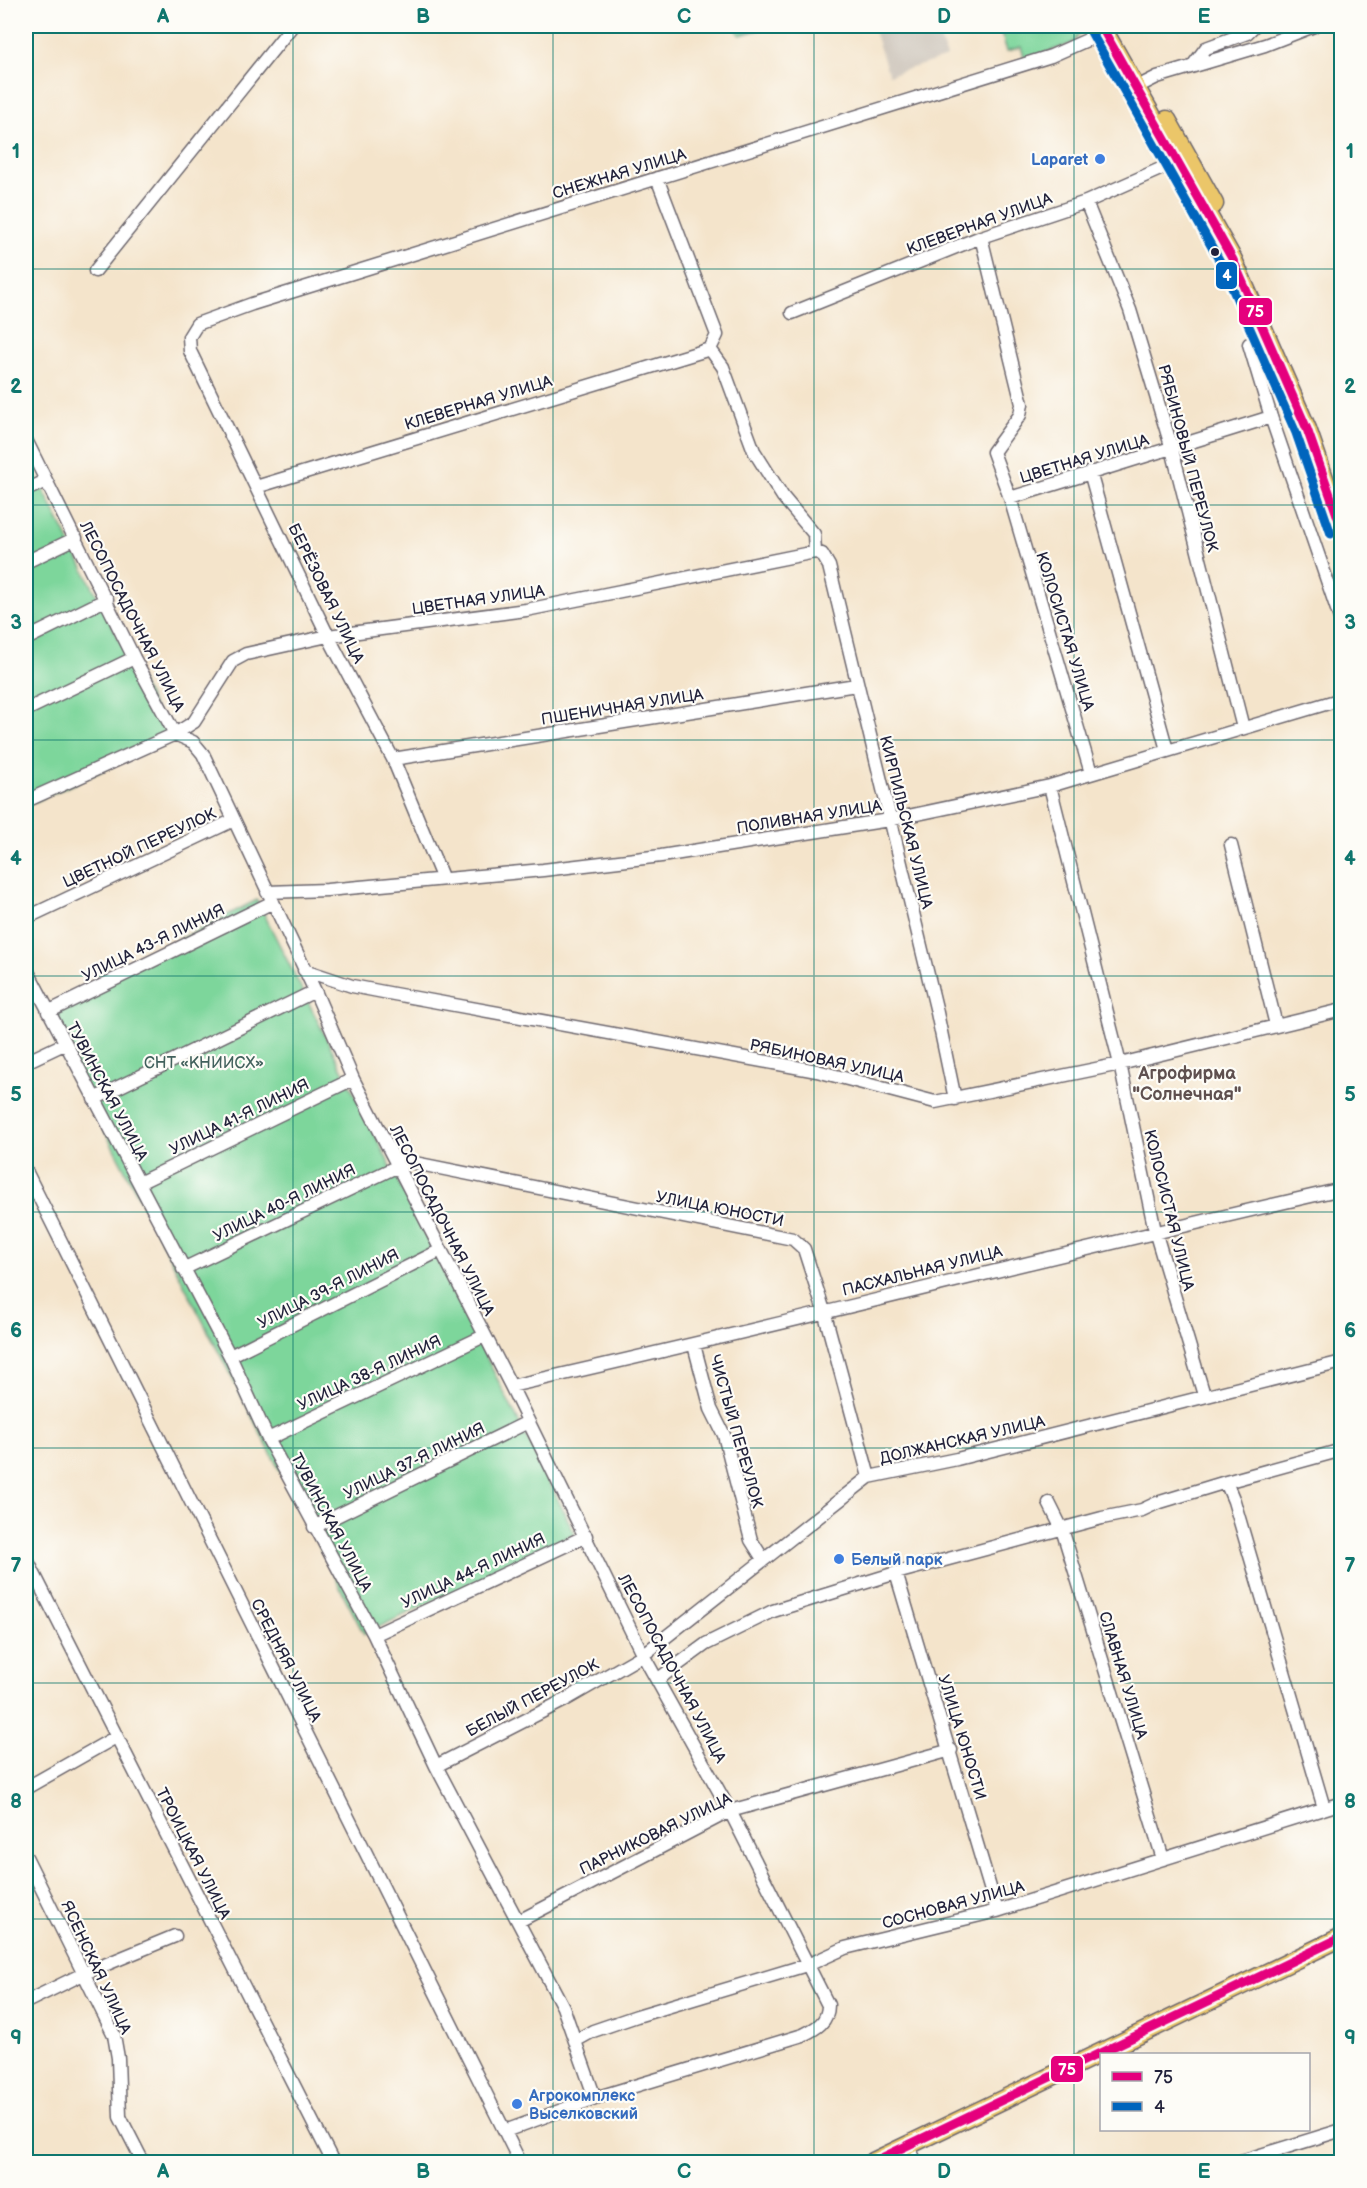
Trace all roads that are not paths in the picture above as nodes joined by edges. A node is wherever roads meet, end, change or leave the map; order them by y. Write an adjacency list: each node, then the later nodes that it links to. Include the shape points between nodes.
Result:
1 (292, 26): 11 (street)
2 (1254, 26): 5 (street, via 1247,33 1206,48)
3 (1314, 26): 5 (street, via 1265,45)
4 (1106, 28): 6 (highway); 8 (street, СНЕЖНАЯ УЛИЦА, via 1051,56)
5 (1194, 64): 6 (street)
6 (1141, 85): 7 (highway); 23 (highway, via 1242,253 1312,414)
7 (1176, 162): 9 (street, КЛЕВЕРНАЯ УЛИЦА); 25 (highway, via 1233,260 1265,330 1307,429)
8 (657, 178): 13 (street, СНЕЖНАЯ УЛИЦА); 15 (street, via 717,335)
9 (1086, 202): 10 (street, КЛЕВЕРНАЯ УЛИЦА); 18 (street, РЯБИНОВЫЙ ПЕРЕУЛОК, via 1130,310)
10 (981, 237): 12 (street, КЛЕВЕРНАЯ УЛИЦА); 24 (street, КОЛОСИСТАЯ УЛИЦА, via 1022,404 1020,415 993,452)
11 (95, 271)
12 (792, 313)
13 (198, 324): 21 (street, БЕРЁЗОВАЯ УЛИЦА, via 189,338 190,351)
14 (1249, 344): 16 (street)
15 (710, 349): 21 (street, КЛЕВЕРНАЯ УЛИЦА); 27 (street, КИРПИЛЬСКАЯ УЛИЦА, via 723,367 754,451 783,498 814,534)
16 (1271, 417): 18 (street, ЦВЕТНАЯ УЛИЦА); 30 (street)
17 (26, 440): 20 (street, ЛЕСОПОСАДОЧНАЯ УЛИЦА)
18 (1172, 449): 19 (street, ЦВЕТНАЯ УЛИЦА); 37 (street, РЯБИНОВЫЙ ПЕРЕУЛОК)
19 (1090, 472): 24 (street, ЦВЕТНАЯ УЛИЦА); 39 (street)
20 (46, 481): 22 (street); 26 (street, ЛЕСОПОСАДОЧНАЯ УЛИЦА)
21 (256, 487): 31 (street, БЕРЁЗОВАЯ УЛИЦА)
22 (26, 490)
23 (1341, 496)
24 (1010, 498): 41 (street, КОЛОСИСТАЯ УЛИЦА)
25 (1341, 531)
26 (76, 538): 28 (street); 29 (street, ЛЕСОПОСАДОЧНАЯ УЛИЦА)
27 (819, 553): 31 (street, ЦВЕТНАЯ УЛИЦА, via 526,610); 34 (street, КИРПИЛЬСКАЯ УЛИЦА, via 829,566)
28 (26, 562)
29 (107, 599): 32 (street); 33 (street, ЛЕСОПОСАДОЧНАЯ УЛИЦА)
30 (1341, 624)
31 (328, 636): 38 (street, ЦВЕТНАЯ УЛИЦА, via 246,654 233,661 194,722); 40 (street, БЕРЁЗОВАЯ УЛИЦА)
32 (26, 639)
33 (134, 658): 36 (street); 38 (street, ЛЕСОПОСАДОЧНАЯ УЛИЦА)
34 (856, 685): 40 (street, ПШЕНИЧНАЯ УЛИЦА); 45 (street, КИРПИЛЬСКАЯ УЛИЦА)
35 (1341, 699): 37 (street, ПОЛИВНАЯ УЛИЦА)
36 (26, 710)
37 (1243, 728): 39 (street, ПОЛИВНАЯ УЛИЦА)
38 (175, 734): 43 (street, ЦВЕТНАЯ УЛИЦА); 44 (street, ЛЕСОПОСАДОЧНАЯ УЛИЦА, via 193,742 203,754)
39 (1167, 750): 41 (street, ПОЛИВНАЯ УЛИЦА)
40 (393, 759): 47 (street, БЕРЁЗОВАЯ УЛИЦА)
41 (1091, 773): 42 (street, ПОЛИВНАЯ УЛИЦА)
42 (1050, 786): 45 (street, ПОЛИВНАЯ УЛИЦА); 58 (street, КОЛОСИСТАЯ УЛИЦА)
43 (26, 801)
44 (234, 820): 48 (street, ЛЕСОПОСАДОЧНАЯ УЛИЦА); 49 (street, ЦВЕТНОЙ ПЕРЕУЛОК)
45 (889, 820): 47 (street, ПОЛИВНАЯ УЛИЦА, via 661,856); 61 (street, КИРПИЛЬСКАЯ УЛИЦА)
46 (1231, 845): 55 (street)
47 (442, 878): 48 (street, ПОЛИВНАЯ УЛИЦА)
48 (270, 897): 51 (street, ЛЕСОПОСАДОЧНАЯ УЛИЦА); 54 (street, УЛИЦА 43-Я ЛИНИЯ)
49 (26, 918)
50 (26, 968): 54 (street, ТУВИНСКАЯ УЛИЦА)
51 (304, 970): 52 (street, ЛЕСОПОСАДОЧНАЯ УЛИЦА); 61 (street, РЯБИНОВАЯ УЛИЦА, via 352,986 817,1071 935,1102)
52 (315, 991): 59 (street, ЛЕСОПОСАДОЧНАЯ УЛИЦА); 60 (street)
53 (1341, 1010): 55 (street, РЯБИНОВАЯ УЛИЦА)
54 (48, 1012): 56 (street, ТУВИНСКАЯ УЛИЦА)
55 (1276, 1025): 58 (street, РЯБИНОВАЯ УЛИЦА)
56 (64, 1044): 57 (street); 60 (street, ТУВИНСКАЯ УЛИЦА)
57 (26, 1062)
58 (1120, 1064): 61 (street, РЯБИНОВАЯ УЛИЦА); 66 (street, КОЛОСИСТАЯ УЛИЦА)
59 (353, 1080): 62 (street, ЛЕСОПОСАДОЧНАЯ УЛИЦА); 64 (street, УЛИЦА 41-Я ЛИНИЯ)
60 (94, 1099): 64 (street, ТУВИНСКАЯ УЛИЦА)
61 (955, 1099)
62 (397, 1162): 67 (street, ЛЕСОПОСАДОЧНАЯ УЛИЦА); 68 (street, УЛИЦА 40-Я ЛИНИЯ); 69 (street, УЛИЦА ЮНОСТИ, via 793,1239 804,1249)
63 (26, 1171): 115 (street, СРЕДНЯЯ УЛИЦА)
64 (139, 1183): 68 (street, ТУВИНСКАЯ УЛИЦА)
65 (1341, 1189): 66 (street, ПАСХАЛЬНАЯ УЛИЦА)
66 (1155, 1231): 69 (street, ПАСХАЛЬНАЯ УЛИЦА); 75 (street, КОЛОСИСТАЯ УЛИЦА)
67 (441, 1250): 70 (street, ЛЕСОПОСАДОЧНАЯ УЛИЦА); 72 (street, УЛИЦА 39-Я ЛИНИЯ)
68 (183, 1269): 72 (street, ТУВИНСКАЯ УЛИЦА)
69 (824, 1311): 71 (street, ПАСХАЛЬНАЯ УЛИЦА); 79 (street, УЛИЦА ЮНОСТИ)
70 (484, 1336): 74 (street, ЛЕСОПОСАДОЧНАЯ УЛИЦА); 77 (street, УЛИЦА 38-Я ЛИНИЯ)
71 (694, 1345): 74 (street, ПАСХАЛЬНАЯ УЛИЦА); 86 (street, ЧИСТЫЙ ПЕРЕУЛОК, via 711,1409 724,1435 751,1540)
72 (230, 1356): 77 (street, ТУВИНСКАЯ УЛИЦА)
73 (1341, 1362): 75 (street, ДОЛЖАНСКАЯ УЛИЦА)
74 (511, 1386): 76 (street, ЛЕСОПОСАДОЧНАЯ УЛИЦА)
75 (1204, 1395): 79 (street, ДОЛЖАНСКАЯ УЛИЦА, via 968,1456)
76 (528, 1422): 82 (street, УЛИЦА 37-Я ЛИНИЯ); 84 (street, ЛЕСОПОСАДОЧНАЯ УЛИЦА)
77 (268, 1439): 82 (street, ТУВИНСКАЯ УЛИЦА)
78 (1341, 1450): 80 (street)
79 (869, 1477): 86 (street, ДОЛЖАНСКАЯ УЛИЦА)
80 (1226, 1482): 83 (street, via 1142,1510); 96 (street)
81 (1049, 1503): 83 (street, СЛАВНАЯ УЛИЦА)
82 (314, 1527): 88 (street, ТУВИНСКАЯ УЛИЦА)
83 (1062, 1529): 87 (street); 99 (street, СЛАВНАЯ УЛИЦА)
84 (586, 1536): 88 (street, УЛИЦА 44-Я ЛИНИЯ); 89 (street, ЛЕСОПОСАДОЧНАЯ УЛИЦА)
85 (26, 1558): 91 (street, ТРОИЦКАЯ УЛИЦА)
86 (763, 1558): 89 (street, ДОЛЖАНСКАЯ УЛИЦА)
87 (896, 1573): 90 (street, via 773,1611 706,1644); 92 (street, УЛИЦА ЮНОСТИ)
88 (374, 1635): 93 (street, ТУВИНСКАЯ УЛИЦА)
89 (644, 1655): 90 (street, ЛЕСОПОСАДОЧНАЯ УЛИЦА); 93 (street, БЕЛЫЙ ПЕРЕУЛОК)
90 (657, 1680): 97 (street, ЛЕСОПОСАДОЧНАЯ УЛИЦА)
91 (116, 1737): 94 (street); 119 (street, ТРОИЦКАЯ УЛИЦА)
92 (951, 1750): 97 (street, ПАРНИКОВАЯ УЛИЦА); 100 (street, УЛИЦА ЮНОСТИ)
93 (436, 1766): 101 (street, ТУВИНСКАЯ УЛИЦА)
94 (26, 1788)
95 (1341, 1803): 96 (street, СОСНОВАЯ УЛИЦА)
96 (1324, 1808): 99 (street, СОСНОВАЯ УЛИЦА)
97 (730, 1811): 101 (street, ПАРНИКОВАЯ УЛИЦА); 105 (street, ЛЕСОПОСАДОЧНАЯ УЛИЦА)
98 (26, 1857): 106 (street, ЯСЕНСКАЯ УЛИЦА)
99 (1163, 1858): 100 (street, СОСНОВАЯ УЛИЦА)
100 (997, 1911): 105 (street, СОСНОВАЯ УЛИЦА, via 845,1948)
101 (519, 1921): 108 (street, ТУВИНСКАЯ УЛИЦА, via 563,2007)
102 (175, 1936): 106 (street)
103 (1341, 1937): 109 (highway)
104 (1341, 1948): 110 (highway)
105 (810, 1964): 108 (street, СОСНОВАЯ УЛИЦА, via 637,2016); 113 (street, ЛЕСОПОСАДОЧНАЯ УЛИЦА, via 828,2005 826,2019 815,2030)
106 (85, 1973): 107 (street); 118 (street, ЯСЕНСКАЯ УЛИЦА, via 114,2035 120,2117)
107 (26, 2002)
108 (575, 2041): 113 (street, ТУВИНСКАЯ УЛИЦА)
109 (1112, 2053)
110 (1122, 2053)
111 (1100, 2059): 116 (highway)
112 (1100, 2062): 116 (highway)
113 (595, 2098): 115 (street)
114 (1341, 2130): 117 (street)
115 (505, 2131): 120 (street, СРЕДНЯЯ УЛИЦА)
116 (912, 2154): 121 (highway); 122 (highway)
117 (1264, 2159): 123 (street)
118 (143, 2163)
119 (333, 2163)
120 (520, 2163)
121 (873, 2163)
122 (894, 2163)
123 (1238, 2163)

